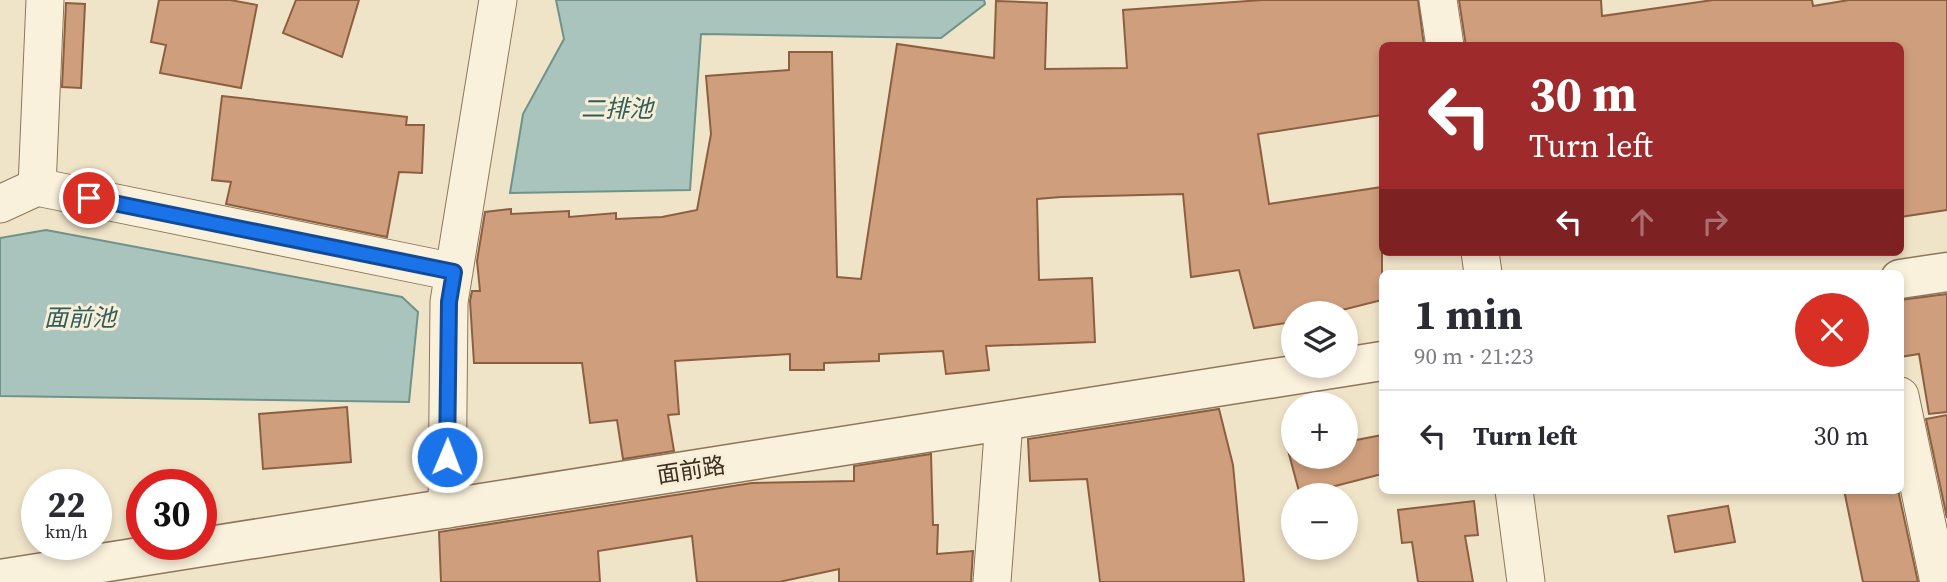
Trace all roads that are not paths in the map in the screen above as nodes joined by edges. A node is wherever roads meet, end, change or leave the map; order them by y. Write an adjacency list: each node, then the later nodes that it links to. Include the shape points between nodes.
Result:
1 (46, 0): 5 (street)
2 (498, 0): 7 (street)
3 (1438, 0): 4 (street)
4 (1445, 42)
5 (37, 187): 6 (street); 7 (street)
6 (0, 204)
7 (454, 272): 14 (street, via 449,302)
8 (1947, 272): 9 (street)
9 (1904, 278)
10 (1379, 361): 12 (street, 面前路)
11 (1904, 415): 18 (street)
12 (1004, 421): 14 (street, 面前路); 16 (street)
13 (1515, 494): 17 (street)
14 (447, 509): 15 (street, 面前路)
15 (0, 579)
16 (992, 582)
17 (1526, 582)
18 (1939, 582)

